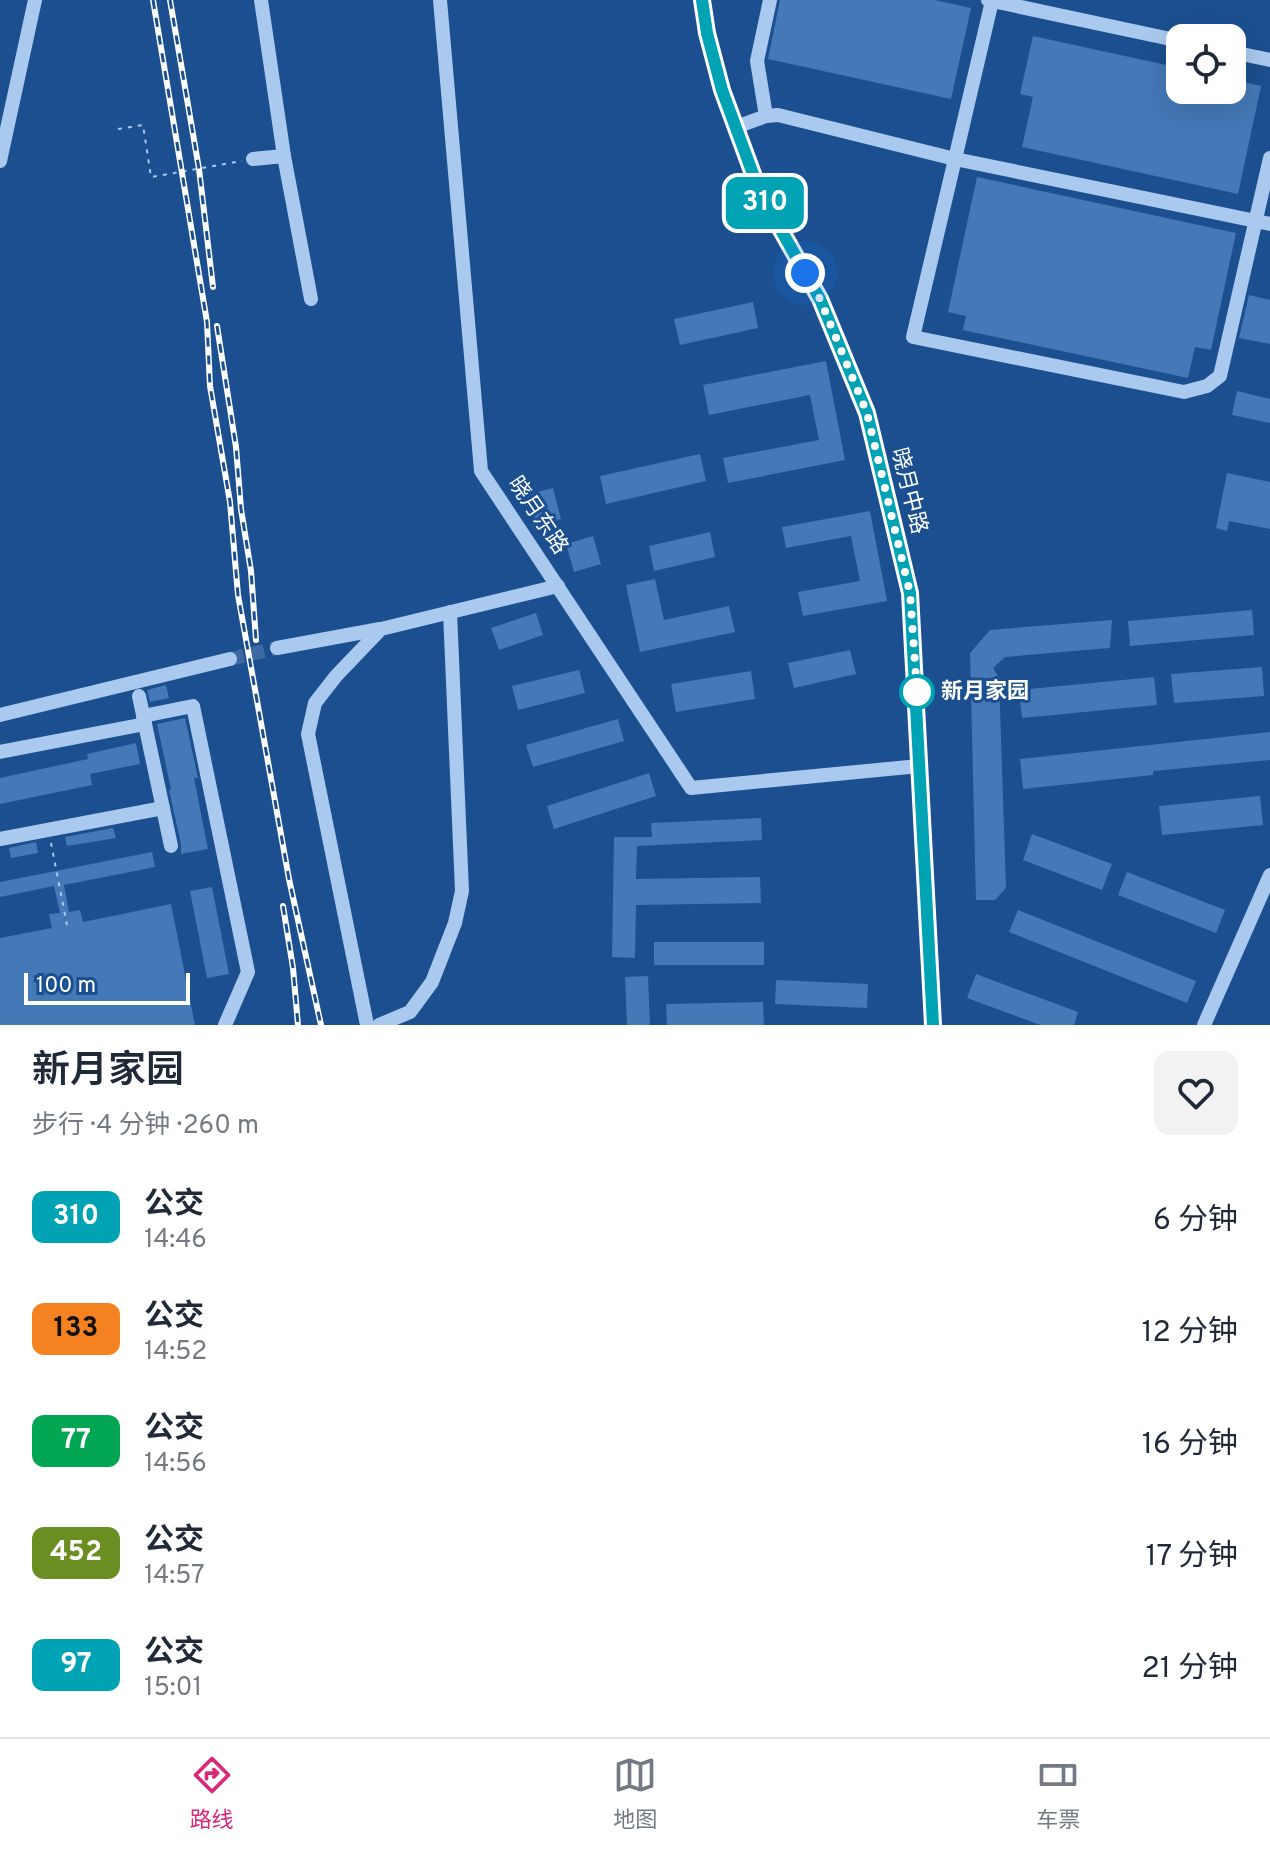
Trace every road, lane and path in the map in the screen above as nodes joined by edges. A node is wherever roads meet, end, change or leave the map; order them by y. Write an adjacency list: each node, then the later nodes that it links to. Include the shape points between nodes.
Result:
1 (35, 0): 17 (street)
2 (261, 0): 13 (street)
3 (440, 0): 20 (street, 晓月东路, via 481,471)
4 (702, 0): 11 (street, 晓月中路)
5 (770, 0): 10 (street, via 757,61)
6 (990, 0): 7 (street); 16 (street)
7 (1166, 38)
8 (1246, 55): 9 (street)
9 (1270, 60)
10 (766, 116): 11 (street); 16 (street)
11 (736, 127): 29 (street, 晓月中路, via 760,193 820,299 867,413 910,593)
12 (118, 129): 15 (path, via 143,125 151,177)
13 (284, 156): 15 (street); 19 (street)
14 (1270, 158): 18 (street)
15 (253, 159)
16 (955, 159): 18 (street); 18 (street, via 913,337 1184,392 1207,386 1220,376)
17 (0, 161)
18 (1263, 222)
19 (311, 299)
20 (558, 586): 21 (street); 29 (street, 晓月东路, via 691,788)
21 (450, 612): 22 (street); 38 (street, via 462,891 432,982 410,1012)
22 (381, 629): 23 (street); 37 (street, via 315,703 308,734)
23 (277, 648)
24 (230, 659): 26 (street)
25 (139, 696): 27 (street)
26 (0, 715)
27 (144, 720): 28 (street); 30 (street); 36 (street, via 193,706 248,972)
28 (0, 752)
29 (919, 766): 39 (street, 晓月中路)
30 (163, 808): 31 (street); 33 (street)
31 (49, 830): 32 (street); 35 (path)
32 (0, 839)
33 (171, 846)
34 (1270, 875): 40 (street)
35 (67, 925)
36 (225, 1025)
37 (367, 1025)
38 (379, 1025)
39 (933, 1025)
40 (1204, 1025)

